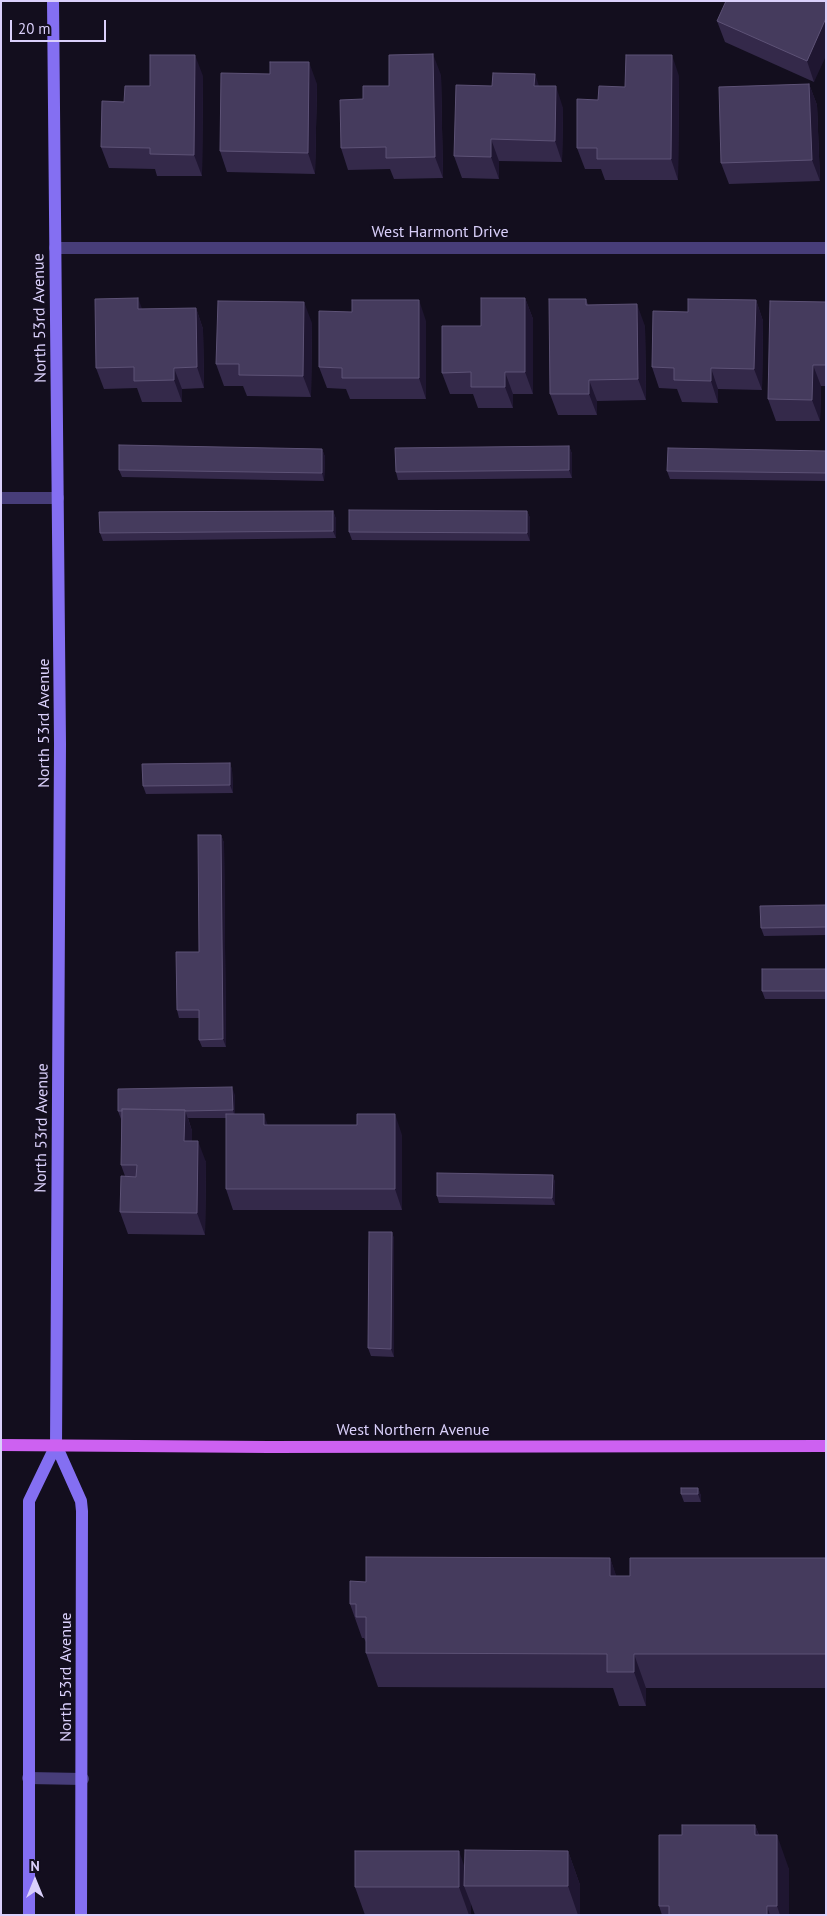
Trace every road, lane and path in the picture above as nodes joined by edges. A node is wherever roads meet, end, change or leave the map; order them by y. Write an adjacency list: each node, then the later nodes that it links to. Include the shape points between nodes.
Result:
1 (53, 1): 2 (street, North 53rd Avenue)
2 (55, 248): 3 (street, West Harmont Drive); 5 (street, North 53rd Avenue)
3 (826, 248)
4 (1, 498): 5 (street)
5 (58, 498): 7 (street, North 53rd Avenue, via 60,754)
6 (1, 1445): 7 (main road, West Northern Avenue)
7 (56, 1445): 8 (main road, West Northern Avenue); 9 (street, North 53rd Avenue, via 29,1501); 10 (street, North 53rd Avenue, via 82,1510)
8 (826, 1446)
9 (28, 1778): 10 (street); 11 (street, North 53rd Avenue)
10 (83, 1779): 12 (street, North 53rd Avenue)
11 (29, 1915)
12 (81, 1915)

